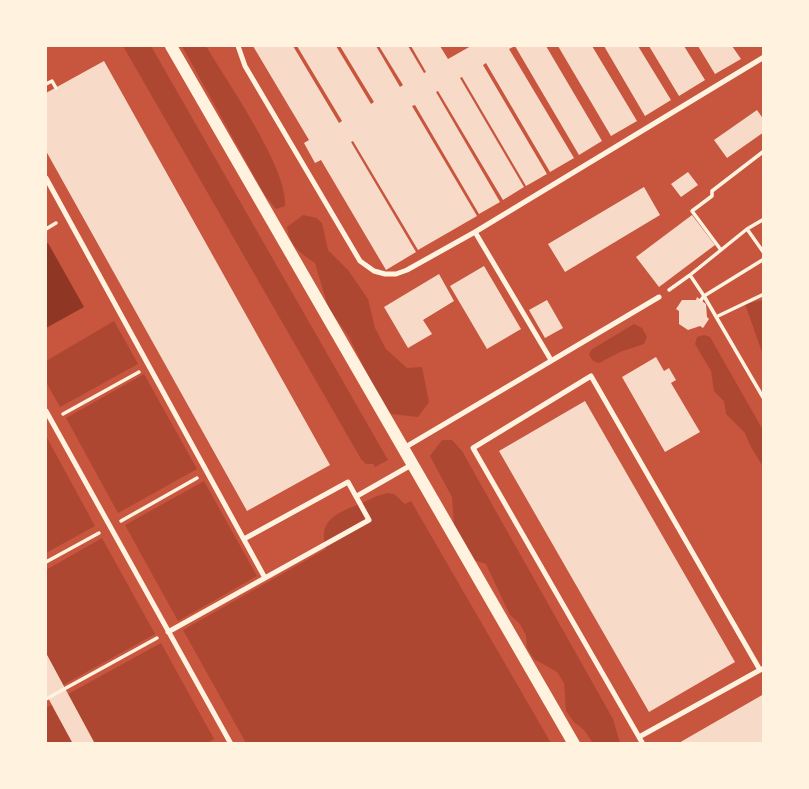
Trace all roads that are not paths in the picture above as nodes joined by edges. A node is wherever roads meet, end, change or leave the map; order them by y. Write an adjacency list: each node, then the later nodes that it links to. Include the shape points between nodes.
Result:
1 (171, 46): 9 (street)
2 (238, 46): 5 (lane, via 245,66 360,261 374,271 396,274)
3 (764, 57): 5 (lane)
4 (46, 178): 12 (lane)
5 (475, 232): 7 (lane)
6 (659, 297): 7 (lane)
7 (551, 360): 9 (lane)
8 (46, 411): 14 (lane)
9 (404, 448): 10 (street)
10 (413, 464): 11 (lane); 18 (street)
11 (356, 496): 12 (lane, via 348,482); 13 (lane, via 369,520)
12 (243, 539): 13 (lane)
13 (265, 578): 14 (lane)
14 (168, 632): 17 (lane)
15 (762, 669): 16 (lane); 16 (lane, via 591,376 473,448)
16 (641, 740)
17 (231, 744)
18 (575, 744)

